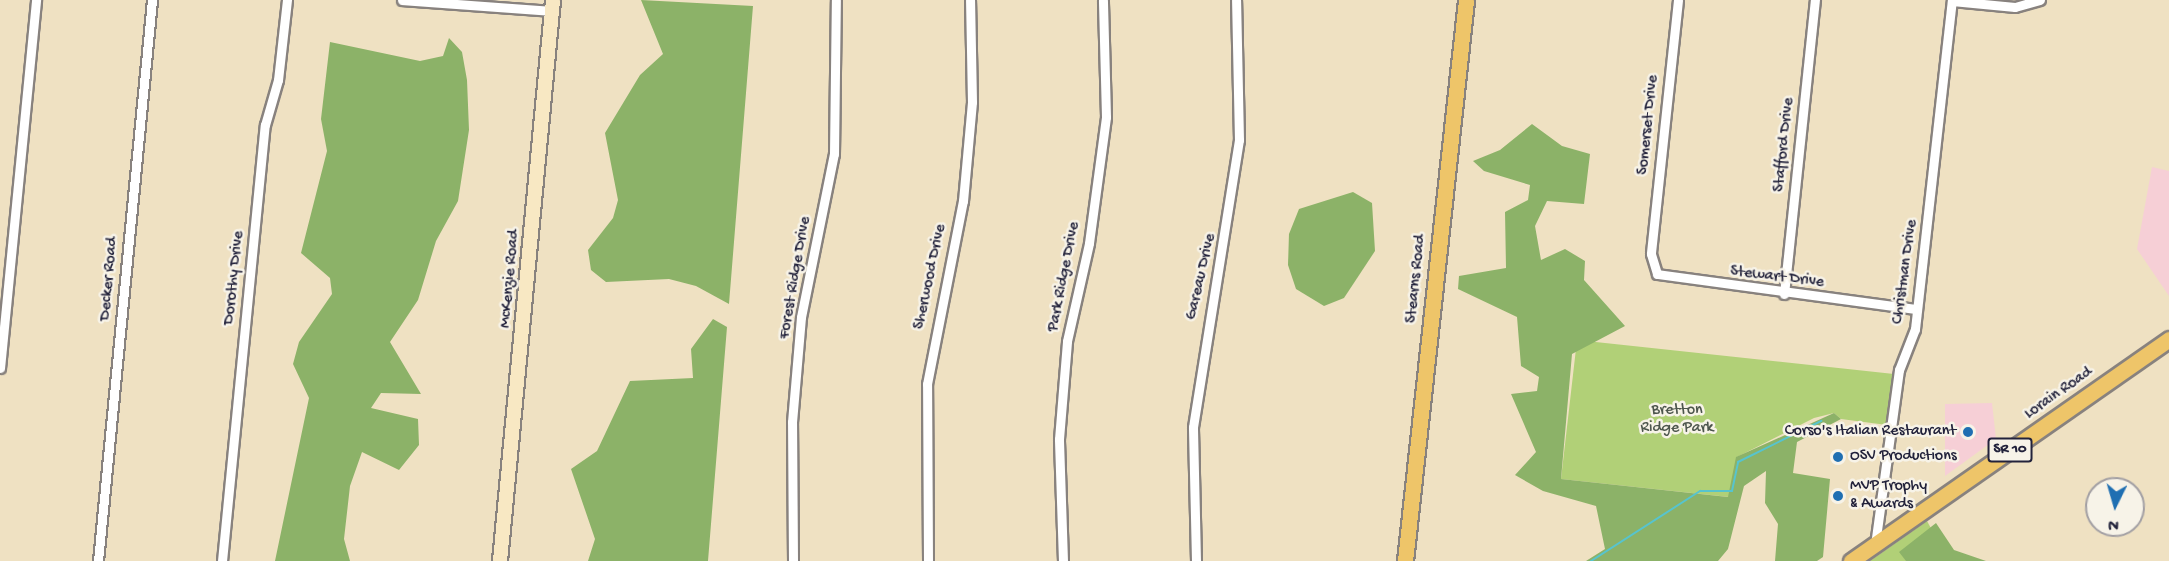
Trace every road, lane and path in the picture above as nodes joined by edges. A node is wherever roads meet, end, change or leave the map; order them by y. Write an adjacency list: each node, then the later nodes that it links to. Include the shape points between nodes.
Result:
1 (36, 0): 19 (street)
2 (152, 0): 21 (street, Decker Road)
3 (287, 0): 22 (street, Dorothy Drive, via 278,80 265,125)
4 (402, 0): 14 (street)
5 (836, 0): 24 (street, Forest Ridge Drive, via 834,154 801,318 792,422)
6 (970, 0): 25 (street, Sherwood Drive, via 972,102 963,201 927,384)
7 (1103, 0): 26 (street, Park Ridge Drive, via 1106,117 1089,243 1067,341 1059,440)
8 (1236, 0): 27 (street, Gareau Drive, via 1239,140 1193,427)
9 (1466, 0): 28 (main road, Stearns Road)
10 (1678, 0): 15 (street, Somerset Drive)
11 (1815, 0): 16 (street, Stafford Drive)
12 (1952, 0): 13 (street, via 2015,7); 17 (street, Christman Drive)
13 (2040, 0)
14 (552, 5): 23 (street, McKenzie Road)
15 (1651, 254): 16 (street, Stewart Drive, via 1657,274 1667,279)
16 (1784, 294): 17 (street, Stewart Drive)
17 (1917, 309): 20 (street, Christman Drive, via 1899,370)
18 (2169, 339): 20 (main road, Lorain Road / SR 10)
19 (0, 368)
20 (1875, 545): 29 (main road, Lorain Road / SR 10)
21 (99, 561)
22 (222, 561)
23 (500, 561)
24 (793, 561)
25 (928, 561)
26 (1063, 561)
27 (1196, 561)
28 (1405, 561)
29 (1851, 561)

